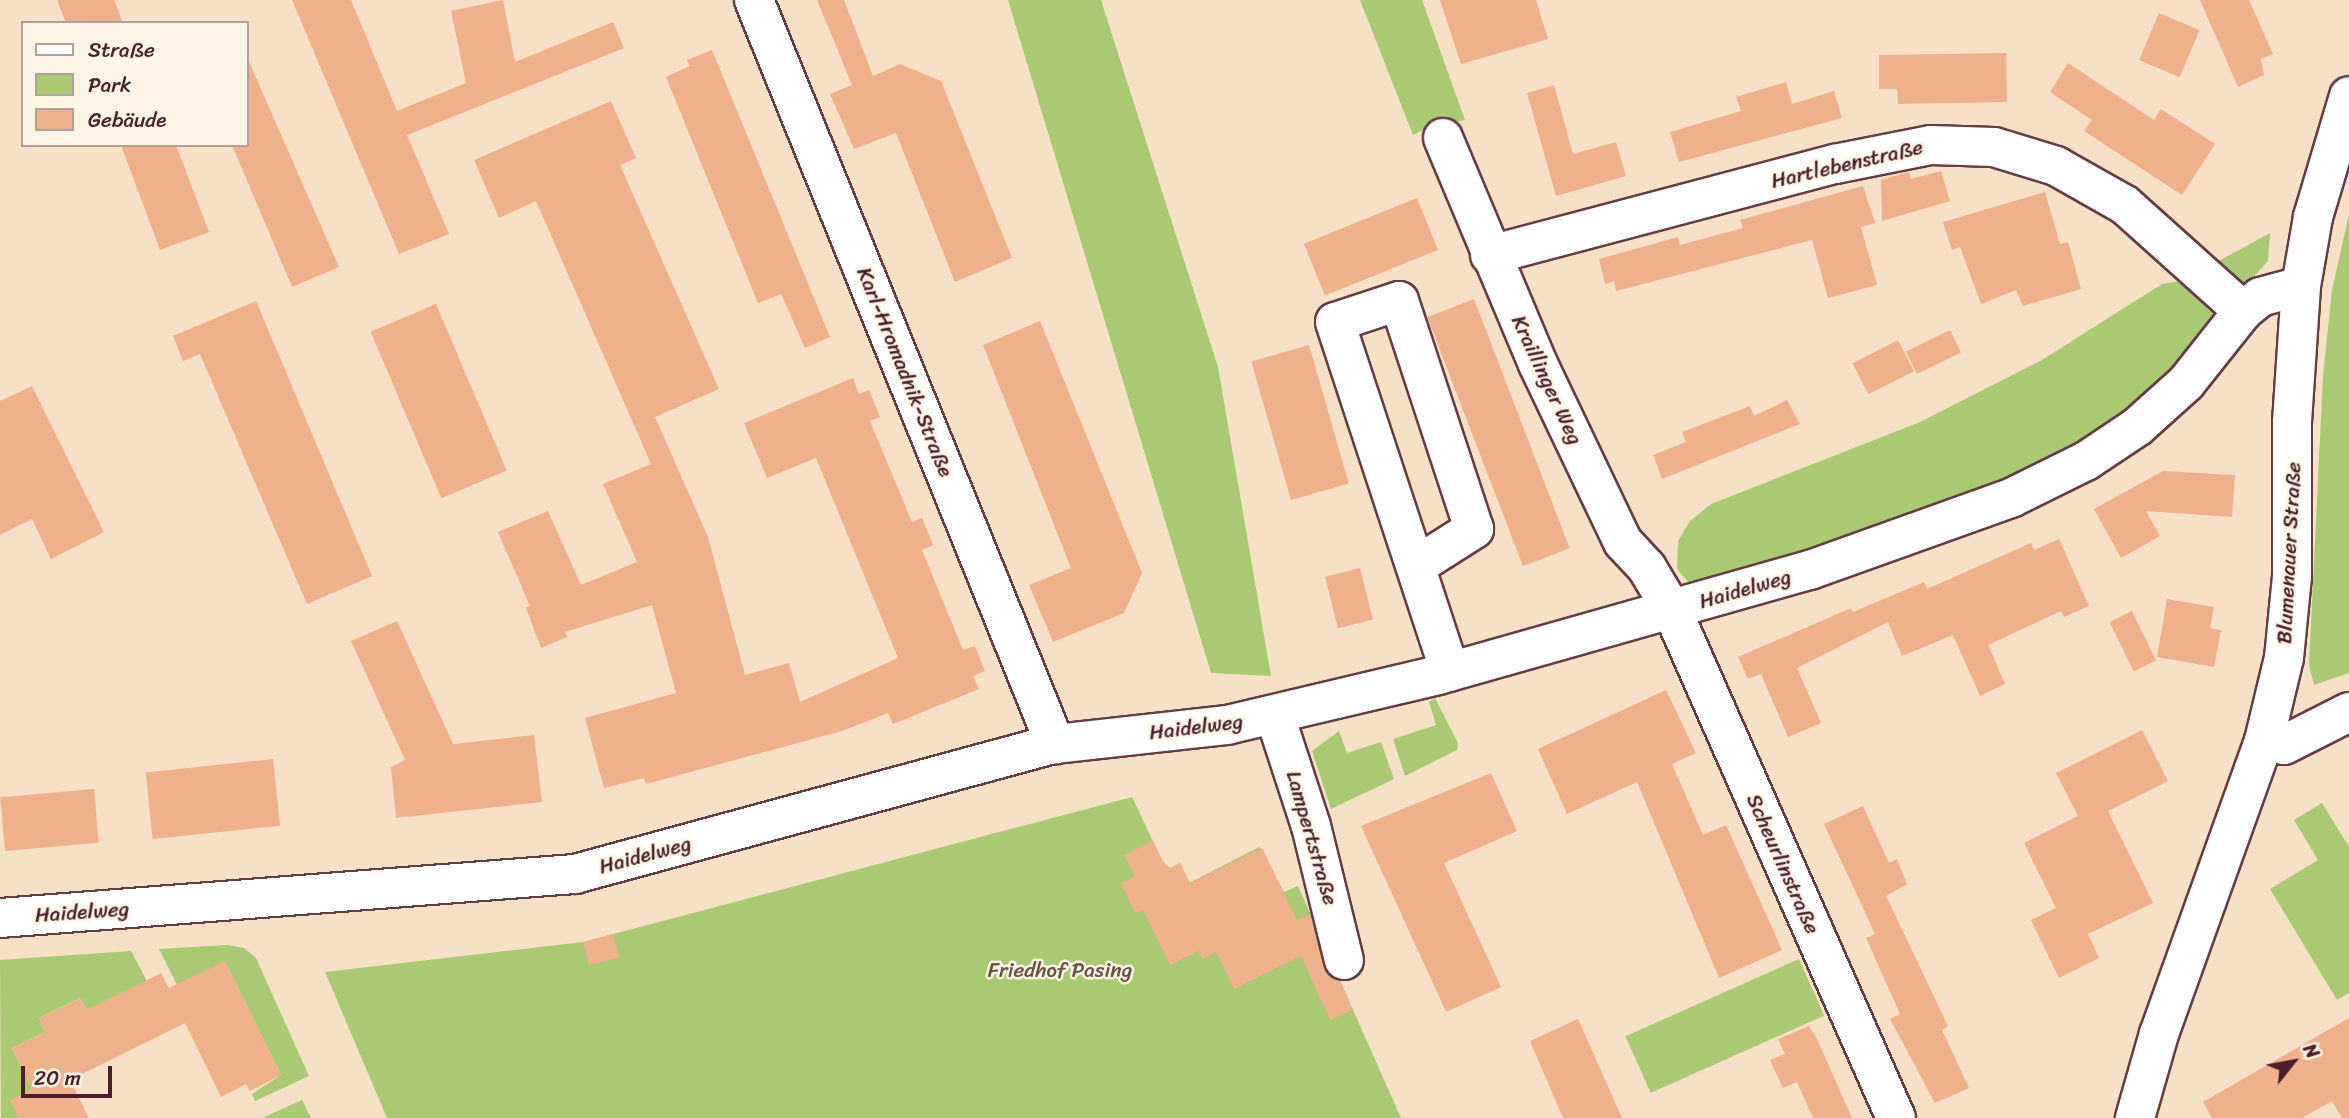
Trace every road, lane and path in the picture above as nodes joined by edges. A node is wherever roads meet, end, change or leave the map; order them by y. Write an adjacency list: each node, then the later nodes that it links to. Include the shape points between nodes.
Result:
1 (754, 0): 13 (street, Karl-Hromadnik-Straße)
2 (2349, 96): 5 (street, Blumenauer Straße, via 2313,217)
3 (1443, 138): 4 (street, Kraillinger Weg)
4 (1490, 256): 6 (street, Hartlebenstraße, via 1835,164 1931,145 1994,147 2056,166 2125,205); 8 (street, Kraillinger Weg, via 1623,542 1647,568)
5 (2301, 286): 6 (street, Haidelweg, via 2260,297); 12 (street, Blumenauer Straße, via 2292,422 2292,577 2284,658)
6 (2243, 311): 8 (street, Haidelweg, via 2186,383 2137,427 2087,461 1927,530)
7 (1416, 566): 7 (street, via 1335,322 1399,301 1474,529); 9 (street)
8 (1672, 610): 9 (street, Haidelweg); 16 (street, Scheurlinstraße)
9 (1450, 672): 11 (street, Haidelweg)
10 (2349, 712): 12 (street, via 2284,745)
11 (1275, 716): 13 (street, Haidelweg); 15 (street, Lampertstraße, via 1317,849)
12 (2264, 741): 17 (street, Blumenauer Straße, via 2159,1034)
13 (1055, 744): 14 (street, Haidelweg, via 575,874)
14 (0, 918)
15 (1344, 960)
16 (1896, 1118)
17 (2136, 1118)

